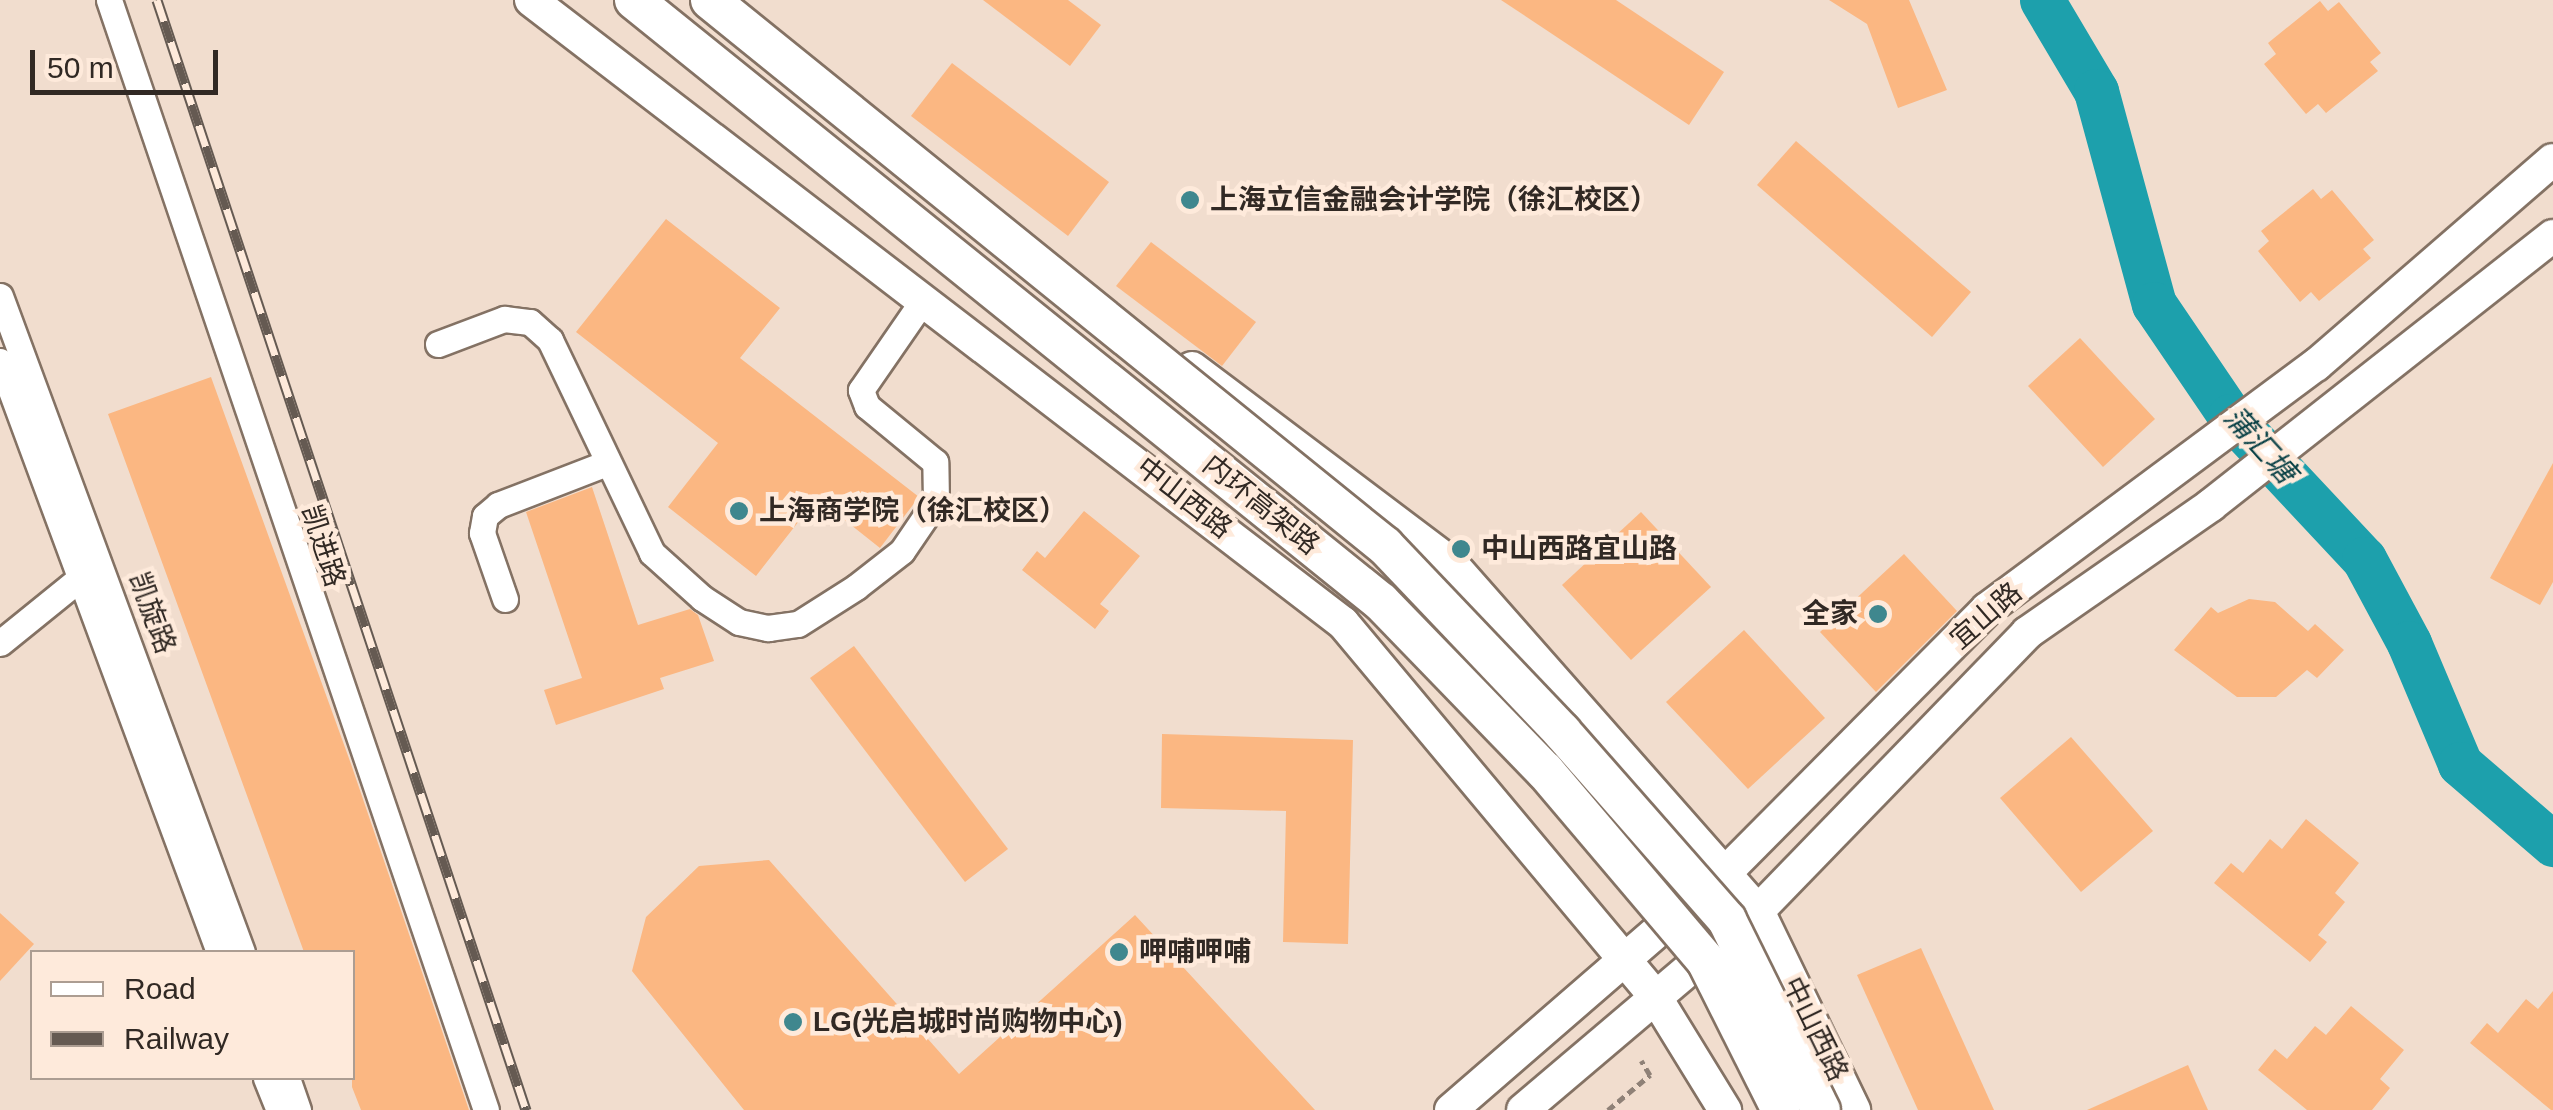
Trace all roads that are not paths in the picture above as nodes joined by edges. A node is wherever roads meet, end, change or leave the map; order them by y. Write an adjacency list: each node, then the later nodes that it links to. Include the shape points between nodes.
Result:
1 (109, 0): 26 (street, 凯进路)
2 (531, 0): 8 (main road, 中山西路)
3 (634, 0): 30 (highway, 内环高架路, bridge, via 1382,602 1545,771 1706,961)
4 (708, 0): 16 (main road, 中山西路, via 1450,563); 31 (highway, 内环高架路, bridge, via 1384,546 1562,732 1727,920)
5 (2553, 160): 16 (main road, 宜山路, via 2316,365 1988,610)
6 (2553, 236): 17 (main road, 宜山路, via 2349,400 2028,633)
7 (0, 296): 12 (street, 凯旋路)
8 (923, 300): 11 (street, via 861,390 867,406 936,462 936,501 902,551 798,624 768,628 739,622 702,598 652,553); 20 (main road, 中山西路, via 1343,623)
9 (438, 344): 11 (street, via 504,319 530,322 550,340)
10 (0, 361): 13 (street, 凯旋路)
11 (606, 463): 14 (street, via 485,516 482,533)
12 (102, 561): 13 (street); 19 (street, 凯旋路)
13 (79, 578): 15 (street); 18 (street, 凯旋路)
14 (505, 599)
15 (0, 642)
16 (1726, 873): 17 (main road, 中山西路); 20 (main road, 宜山路)
17 (1758, 911): 21 (main road, 宜山路); 32 (main road, 中山西路)
18 (219, 950)
19 (241, 950)
20 (1622, 958): 21 (main road, 中山西路); 27 (main road, 宜山路)
21 (1656, 998): 28 (main road, 宜山路); 29 (main road, 中山西路)
22 (267, 1080): 24 (street)
23 (288, 1080): 25 (street)
24 (279, 1110)
25 (298, 1110)
26 (486, 1110)
27 (1451, 1110)
28 (1523, 1110)
29 (1724, 1110)
30 (1780, 1110)
31 (1821, 1110)
32 (1854, 1110)

